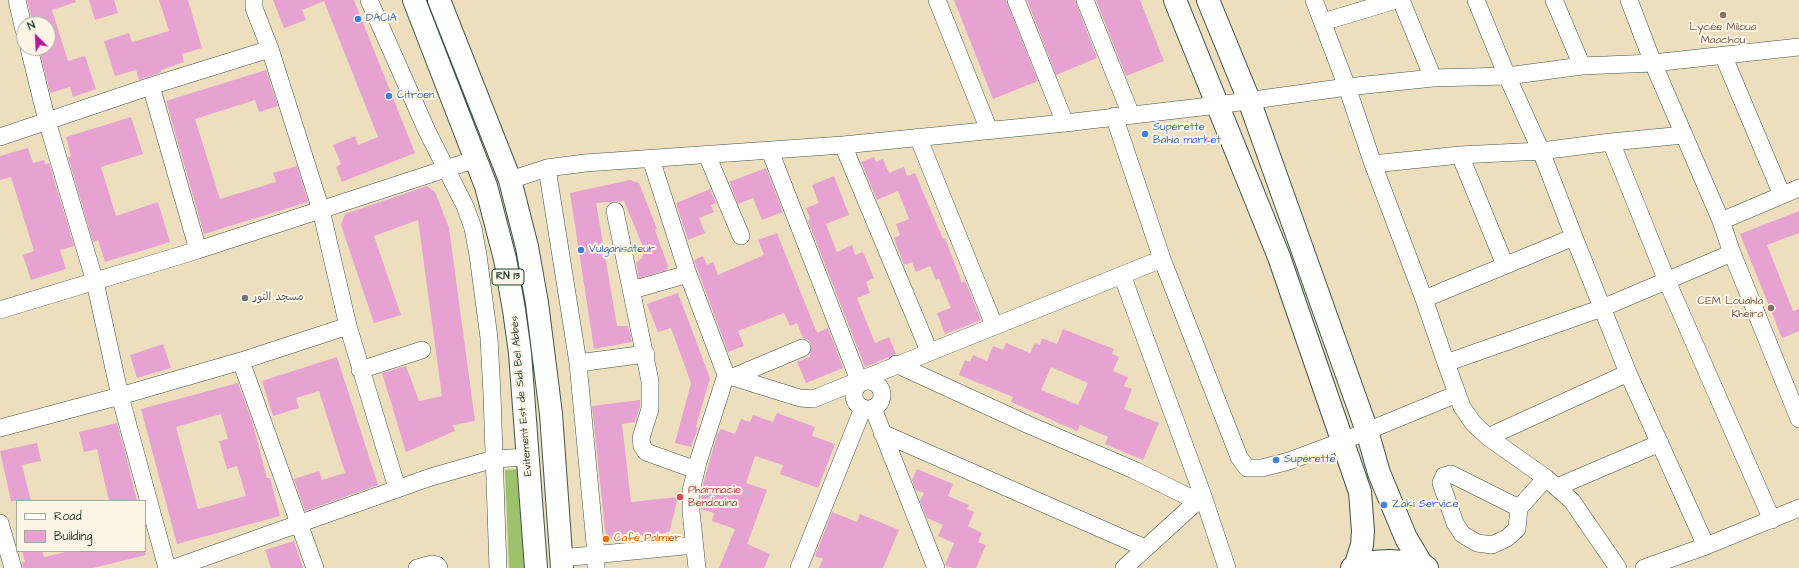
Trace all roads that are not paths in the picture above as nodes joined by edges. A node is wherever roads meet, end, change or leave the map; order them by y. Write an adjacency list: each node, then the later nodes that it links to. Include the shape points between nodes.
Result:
1 (17, 0): 17 (street)
2 (254, 0): 19 (street, via 254,8)
3 (369, 0): 49 (street)
4 (414, 0): 45 (main road, Evitement Est de Sidi Bel Abbès / RN 13)
5 (439, 0): 50 (main road, RN 13)
6 (938, 0): 35 (street)
7 (1016, 0): 34 (street)
8 (1085, 0): 31 (street)
9 (1175, 0): 30 (main road)
10 (1208, 0): 29 (main road)
11 (1314, 0): 18 (street)
12 (1396, 0): 18 (street)
13 (1401, 0): 26 (street)
14 (1476, 0): 25 (street)
15 (1554, 0): 24 (street)
16 (1630, 0): 23 (street)
17 (21, 16)
18 (1323, 22): 28 (street)
19 (270, 49): 27 (street); 53 (street)
20 (1797, 51): 21 (street)
21 (1723, 55): 23 (street); 52 (street)
22 (31, 56): 33 (street)
23 (1653, 63): 24 (street); 36 (street)
24 (1582, 66): 25 (street)
25 (1507, 76): 26 (street); 42 (street)
26 (1433, 78): 28 (street)
27 (151, 86): 33 (street); 58 (street)
28 (1347, 87): 29 (street); 47 (street)
29 (1249, 100): 30 (street); 90 (main road)
30 (1218, 105): 31 (street); 93 (main road, via 1279,258)
31 (1131, 115): 32 (street)
32 (1114, 116): 34 (street); 60 (street)
33 (47, 121): 37 (street); 65 (street)
34 (1065, 123): 35 (street)
35 (989, 130): 38 (street)
36 (1684, 135): 39 (street); 55 (street)
37 (0, 137)
38 (918, 137): 40 (street); 70 (street)
39 (1610, 142): 42 (street); 64 (street)
40 (843, 145): 41 (street); 74 (street)
41 (770, 151): 44 (street); 83 (street)
42 (1542, 151): 43 (street); 57 (street)
43 (1460, 155): 47 (street); 61 (street)
44 (707, 156): 46 (street); 56 (street)
45 (476, 159): 49 (street); 95 (main road, Evitement Est de Sidi Bel Abbès / RN 13, via 496,222 514,310 524,392)
46 (651, 159): 48 (street); 62 (street)
47 (1373, 164): 67 (street)
48 (547, 168): 50 (street); 77 (street)
49 (446, 170): 53 (street); 96 (street, via 465,206 473,228 478,255 489,338)
50 (510, 180): 110 (main road, RN 13, via 527,248 538,310 551,414)
51 (1799, 188): 52 (street)
52 (1782, 195): 55 (street)
53 (321, 210): 58 (street); 71 (street)
54 (615, 211): 66 (street)
55 (1721, 221): 59 (street)
56 (741, 236)
57 (1574, 237): 61 (street); 68 (street)
58 (198, 250): 65 (street)
59 (1732, 254): 64 (street); 86 (street)
60 (1162, 259): 63 (street); 93 (street, via 1239,457 1247,468 1262,468 1289,461)
61 (1505, 264): 67 (street)
62 (688, 274): 66 (street); 82 (street)
63 (1122, 275): 70 (street); 100 (street)
64 (1667, 281): 68 (street); 103 (street)
65 (95, 282): 69 (street); 85 (street)
66 (632, 290): 75 (street)
67 (1424, 299): 78 (street)
68 (1602, 308): 78 (street); 81 (street)
69 (0, 310)
70 (994, 325): 74 (street)
71 (348, 326): 76 (street); 80 (street)
72 (802, 348): 82 (street)
73 (422, 350): 80 (street)
74 (929, 351): 79 (street)
75 (646, 354): 77 (street); 97 (street, via 650,381 650,409 641,438 642,446 646,452)
76 (241, 361): 85 (street); 104 (street)
77 (578, 363): 109 (street)
78 (1446, 363): 84 (street)
79 (896, 364): 83 (street); 100 (street, via 1029,425)
80 (360, 370): 99 (street)
81 (1628, 373): 92 (street); 94 (street)
82 (730, 376): 83 (street, via 806,399); 97 (street)
83 (860, 381): 87 (street, via 854,396 855,401); 87 (street, via 874,382 880,389 880,402)
84 (1457, 394): 90 (street); 92 (street, via 1473,423)
85 (120, 396): 89 (street); 115 (street)
86 (1795, 400): 88 (street)
87 (868, 408): 91 (street); 123 (street)
88 (1799, 419)
89 (0, 428)
90 (1367, 431): 93 (street); 112 (main road, via 1380,473 1406,538)
91 (882, 433): 108 (street); 124 (street)
92 (1488, 437): 98 (street)
93 (1343, 441): 113 (main road, via 1360,492 1362,511 1362,545)
94 (1660, 443): 98 (street); 107 (street)
95 (527, 457): 96 (street); 121 (main road, Evitement Est de Sidi Bel Abbès / RN 13)
96 (494, 459): 99 (street); 120 (street)
97 (696, 470): 106 (street, via 691,491)
98 (1552, 482): 101 (street); 127 (street, via 1572,501)
99 (397, 488): 104 (street)
100 (1200, 498): 108 (street); 126 (street)
101 (1519, 508): 101 (street, via 1451,474 1444,476 1441,483 1455,523 1462,534 1477,544 1492,545 1507,538 1517,529)
102 (1799, 508): 103 (street)
103 (1772, 520): 107 (street)
104 (298, 523): 116 (street); 117 (street)
105 (0, 526): 114 (street)
106 (694, 545): 109 (street); 122 (street)
107 (1706, 546): 111 (street)
108 (1145, 548): 125 (street)
109 (596, 561): 110 (street)
110 (562, 563)
111 (1668, 564): 128 (street)
112 (1424, 565): 113 (main road, via 1372,562)
113 (1354, 567)
114 (13, 568)
115 (167, 568)
116 (174, 568)
117 (315, 568)
118 (417, 568): 119 (street, via 432,564)
119 (439, 568)
120 (498, 568)
121 (536, 568)
122 (697, 568)
123 (799, 568)
124 (936, 568)
125 (1124, 568)
126 (1227, 568)
127 (1618, 568)
128 (1644, 568)

